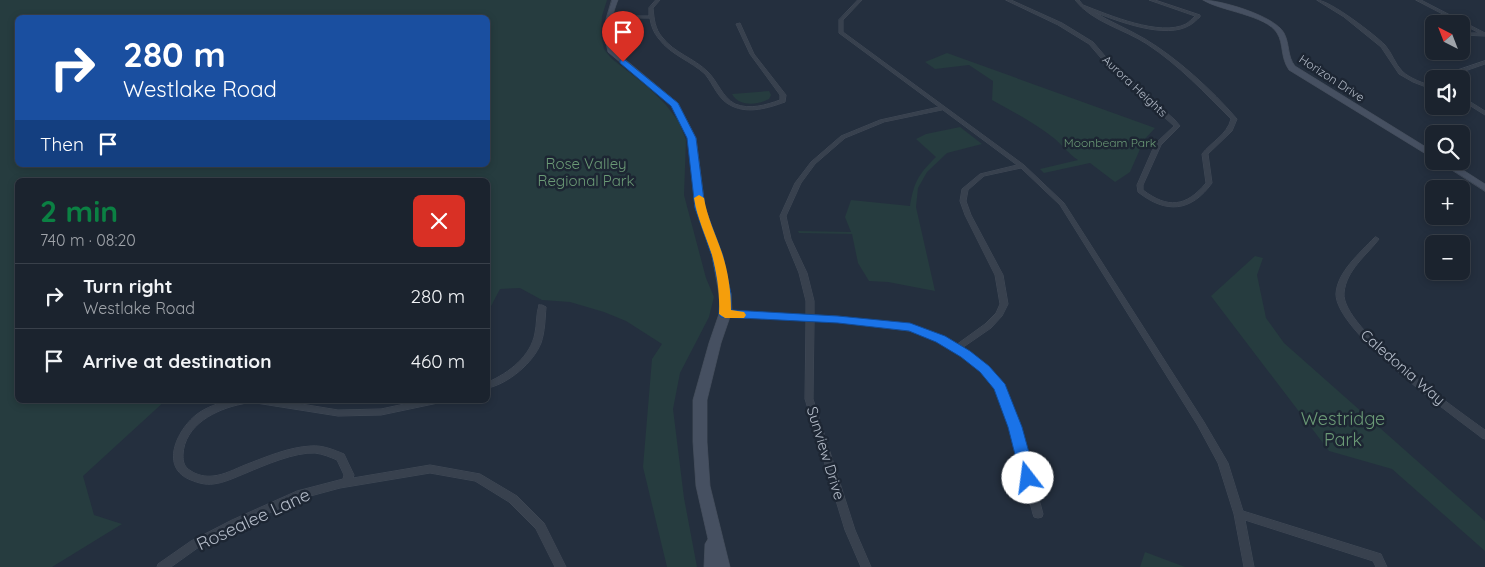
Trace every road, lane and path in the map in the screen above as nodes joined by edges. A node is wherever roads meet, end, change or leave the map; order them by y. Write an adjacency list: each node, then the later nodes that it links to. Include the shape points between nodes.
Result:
1 (615, 0): 11 (street)
2 (658, 0): 12 (street, via 651,8)
3 (860, 0): 20 (street, via 841,20 842,32)
4 (1008, 0): 10 (street, Aurora Heights, via 1060,24 1091,43 1109,64 1173,121 1177,126 1158,144 1140,191 1148,199 1162,204 1187,204 1209,183 1205,154 1229,132 1234,119 1200,82 1170,58 1133,33)
5 (1077, 0): 10 (street)
6 (1151, 0): 10 (street, via 1198,16 1195,21 1164,30 1147,28)
7 (1206, 0): 22 (street, Horizon Drive, via 1243,12 1275,28 1280,32 1287,62 1292,68)
8 (1320, 0): 18 (street, via 1377,41 1401,73)
9 (1418, 0): 15 (street)
10 (1082, 6)
11 (611, 17): 12 (street); 28 (street, via 608,47 675,105 692,138 700,208 717,256 725,294)
12 (651, 17): 13 (street, via 654,31 663,43 705,72 726,100 735,106 752,109 783,101 783,95 752,54)
13 (738, 24)
14 (1470, 35): 15 (street)
15 (1485, 36)
16 (1485, 62): 17 (street)
17 (1463, 70)
18 (1425, 85)
19 (1470, 104): 21 (street)
20 (944, 108): 23 (street); 29 (street, Sunview Drive, via 882,121 843,137 813,163 798,183 783,216 788,239 803,273 810,301)
21 (1485, 113)
22 (1425, 150)
23 (1022, 166): 30 (street, via 982,175 965,189 963,201 999,275 1004,304 1000,314 988,326); 38 (street, via 1062,204 1196,416 1222,463)
24 (1456, 170): 25 (street)
25 (1485, 188)
26 (1376, 239): 35 (street, Caledonia Way, via 1346,274 1341,286 1339,299 1346,313 1363,335 1396,366)
27 (542, 307): 31 (street, via 537,344 521,364)
28 (725, 314): 29 (street); 39 (street, via 700,400 703,486)
29 (810, 318): 30 (street, via 910,328); 44 (street, Sunview Drive, via 810,399 850,530)
30 (957, 348): 37 (street, via 984,369 1000,387 1015,427)
31 (490, 384)
32 (221, 403): 36 (street, via 199,418 181,440 179,466 185,474 211,480 310,449 341,457 349,475)
33 (275, 403): 34 (street, via 338,413 381,412)
34 (424, 403)
35 (1485, 436)
36 (348, 482): 40 (street, Rosealee Lane, via 301,494 236,523 195,544); 41 (street, Rosealee Lane, via 430,469 477,478 514,499 540,526)
37 (1038, 514)
38 (1239, 514): 45 (street); 46 (street, via 1378,557)
39 (713, 529): 42 (street); 43 (street)
40 (162, 567)
41 (561, 567)
42 (712, 567)
43 (722, 567)
44 (866, 567)
45 (1249, 567)
46 (1382, 567)

